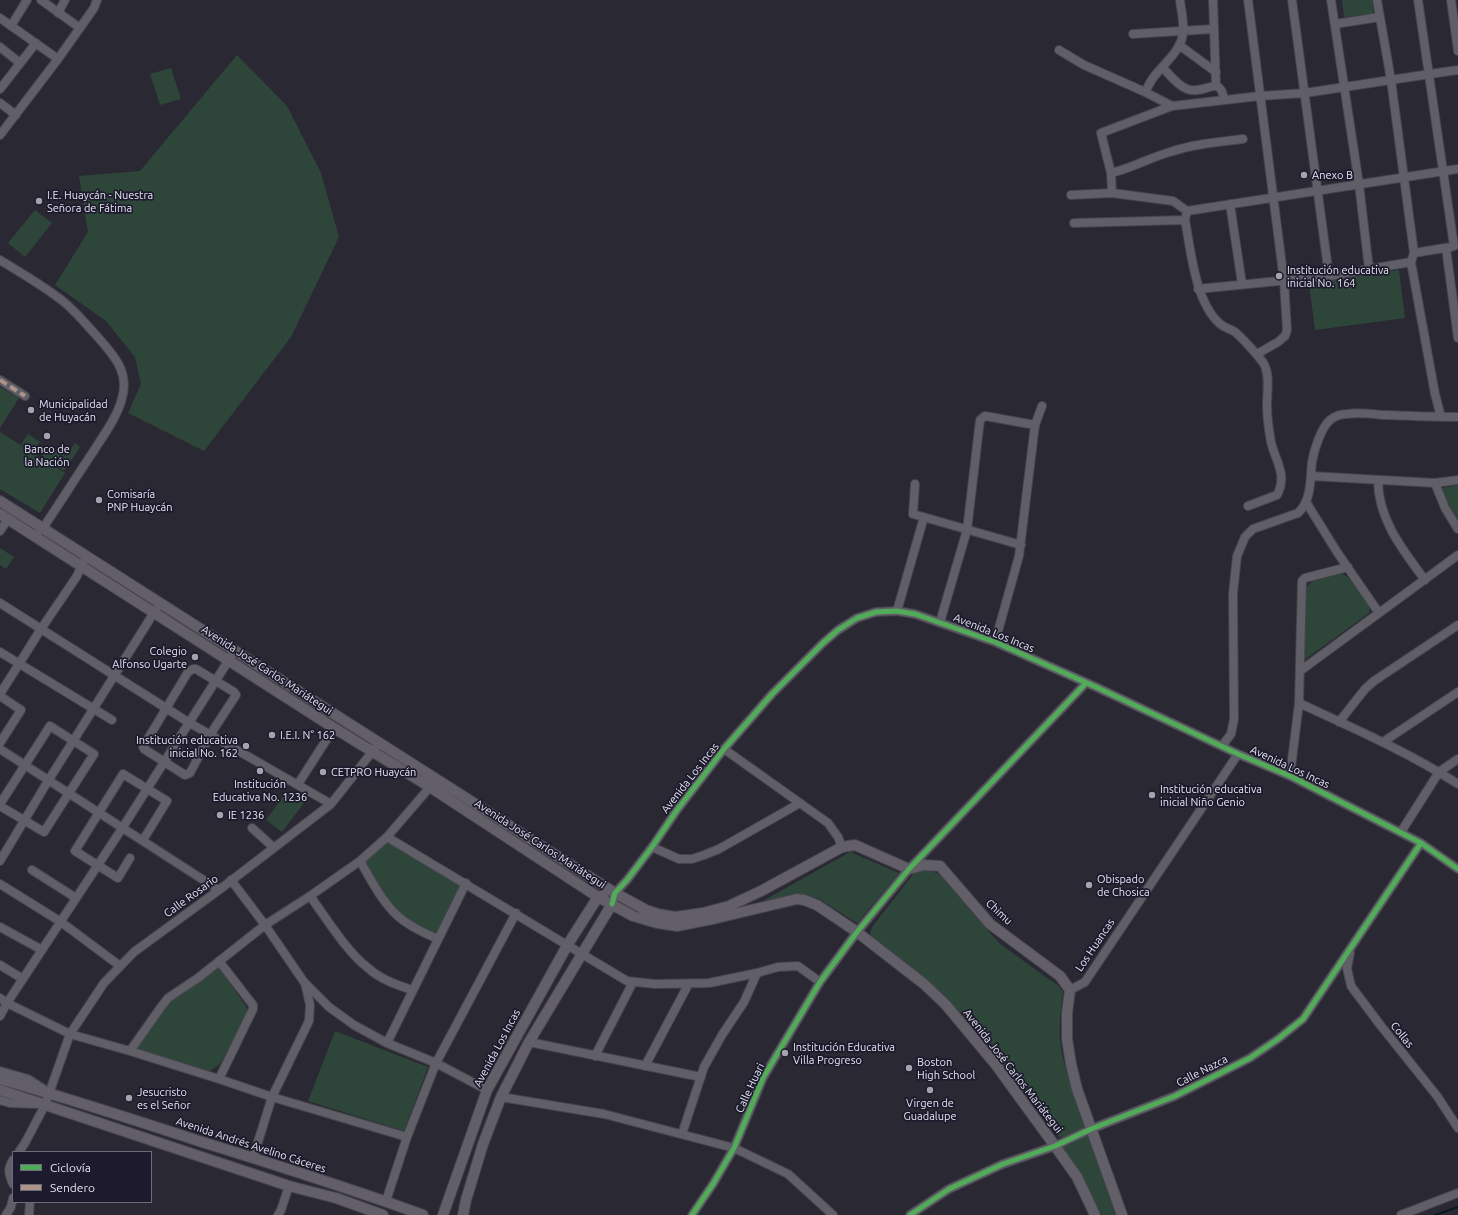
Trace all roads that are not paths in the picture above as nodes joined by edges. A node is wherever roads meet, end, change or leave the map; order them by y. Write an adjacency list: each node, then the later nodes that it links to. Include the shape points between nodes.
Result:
1 (27, 0): 17 (street)
2 (41, 0): 13 (street)
3 (65, 0): 13 (street)
4 (97, 0): 18 (street)
5 (1180, 0): 20 (street)
6 (1213, 0): 19 (street)
7 (1248, 0): 39 (street)
8 (1292, 0): 38 (street)
9 (1331, 0): 16 (street)
10 (1377, 0): 14 (street)
11 (1418, 0): 32 (street)
12 (1451, 0): 26 (street)
13 (58, 13): 18 (street)
14 (1380, 17): 16 (street); 33 (street)
15 (0, 18): 17 (street)
16 (1335, 24): 35 (street)
17 (11, 26): 22 (street)
18 (80, 28): 27 (street)
19 (1213, 29): 20 (street); 31 (street)
20 (1183, 31): 21 (street); 23 (street)
21 (1133, 34)
22 (36, 43): 27 (street); 28 (street)
23 (1179, 46): 29 (street); 31 (street)
24 (0, 47): 28 (street)
25 (1058, 50): 37 (street, via 1084,65)
26 (1458, 50)
27 (58, 59): 43 (street)
28 (20, 63): 36 (street)
29 (1163, 68): 34 (street, via 1188,89 1199,90); 37 (street)
30 (1458, 70): 32 (street)
31 (1216, 72): 34 (street)
32 (1430, 74): 33 (street); 47 (street)
33 (1391, 80): 35 (street); 49 (street)
34 (1216, 86): 40 (street, via 1220,87)
35 (1345, 87): 38 (street); 50 (street)
36 (0, 89)
37 (1145, 92): 42 (street)
38 (1305, 93): 39 (street); 51 (street)
39 (1260, 96): 40 (street); 54 (street)
40 (1224, 100): 42 (street)
41 (0, 103): 43 (street)
42 (1172, 106): 48 (street, via 1101,133)
43 (16, 115): 44 (street)
44 (0, 135)
45 (1244, 139): 48 (street, via 1188,146)
46 (1458, 169): 47 (street)
47 (1443, 172): 49 (street); 59 (street)
48 (1111, 173): 52 (street)
49 (1404, 178): 50 (street); 61 (street)
50 (1359, 184): 51 (street); 64 (street)
51 (1317, 191): 54 (street); 65 (street)
52 (1112, 193): 53 (street); 56 (street, via 1173,200)
53 (1070, 195)
54 (1273, 197): 55 (street); 66 (street)
55 (1230, 204): 56 (street); 67 (street)
56 (1186, 211): 57 (street)
57 (1185, 220): 58 (street); 68 (street)
58 (1074, 223)
59 (1456, 246): 60 (street)
60 (1446, 248): 61 (street); 69 (street)
61 (1414, 253): 63 (street)
62 (0, 260): 87 (street, via 49,291 78,315 114,355 123,376 122,400 101,438)
63 (1411, 262): 64 (street); 74 (street)
64 (1369, 269): 65 (street)
65 (1329, 276): 66 (street)
66 (1284, 281): 67 (street); 70 (street, via 1287,330 1285,336)
67 (1242, 284): 68 (street)
68 (1198, 289): 70 (street, via 1219,323 1235,333)
69 (1458, 338)
70 (1257, 354): 84 (street, via 1267,371 1267,411 1271,443 1280,470 1281,483 1277,495)
71 (0, 380): 72 (street)
72 (25, 396)
73 (1042, 406): 76 (street)
74 (1441, 417): 75 (street); 77 (street, via 1354,413 1331,419 1318,441 1312,460)
75 (1457, 419)
76 (1035, 425): 88 (street, via 985,416 980,420); 92 (street)
77 (1311, 476): 78 (street); 83 (street)
78 (1378, 480): 80 (street); 97 (street, via 1378,492 1389,528)
79 (1458, 480): 80 (street)
80 (1434, 483): 89 (street)
81 (915, 484): 86 (street, via 913,514)
82 (0, 501): 87 (main road, Avenida José Carlos Mariátegui)
83 (1306, 502): 96 (street); 129 (street, via 1298,513 1253,529 1240,546 1233,594 1234,719 1231,734)
84 (1248, 506)
85 (4, 516): 90 (street); 91 (main road, Avenida José Carlos Mariátegui)
86 (924, 517): 88 (street); 100 (street)
87 (43, 528): 91 (street); 94 (main road, Avenida José Carlos Mariátegui)
88 (967, 530): 92 (street); 103 (street)
89 (1458, 530)
90 (0, 531)
91 (33, 536): 95 (main road, Avenida José Carlos Mariátegui)
92 (1021, 546): 106 (street)
93 (1458, 555): 97 (street)
94 (87, 556): 95 (street); 99 (main road, Avenida José Carlos Mariátegui)
95 (81, 566): 101 (main road, Avenida José Carlos Mariátegui); 105 (street)
96 (1348, 567): 102 (street); 111 (street, via 1302,581)
97 (1425, 580): 102 (street)
98 (0, 603): 105 (street)
99 (160, 603): 101 (street); 107 (main road, Avenida José Carlos Mariátegui)
100 (897, 611): 103 (street, Avenida Los Incas); 131 (street, Avenida Los Incas, via 876,612 857,618 838,630 772,694)
101 (154, 612): 109 (main road, Avenida José Carlos Mariátegui); 112 (street)
102 (1379, 613): 111 (street)
103 (940, 622): 106 (street, Avenida Los Incas)
104 (1458, 625): 122 (street, via 1374,681)
105 (41, 629): 110 (street); 112 (street)
106 (995, 642): 114 (street, Avenida Los Incas)
107 (234, 650): 109 (street); 128 (main road, Avenida José Carlos Mariátegui)
108 (0, 652): 110 (street)
109 (229, 660): 113 (street); 123 (main road, Avenida José Carlos Mariátegui)
110 (19, 663): 116 (street); 119 (street)
111 (1300, 671): 117 (street)
112 (115, 676): 118 (street); 119 (street)
113 (215, 681): 118 (street, via 196,669 190,670); 121 (street); 124 (street, via 236,695)
114 (1086, 683): 129 (street, Avenida Los Incas); 165 (street, Calle Huari)
115 (1458, 692): 126 (street)
116 (0, 695): 127 (street, via 21,710)
117 (1299, 703): 122 (street); 138 (street)
118 (166, 708): 121 (street); 135 (street, via 143,747)
119 (94, 709): 120 (street); 125 (street)
120 (112, 720)
121 (188, 722): 124 (street); 135 (street)
122 (1339, 722): 126 (street)
123 (334, 728): 132 (main road, Avenida José Carlos Mariátegui); 140 (street)
124 (210, 735): 135 (street, via 190,773 185,775); 140 (street)
125 (74, 740): 136 (street, via 50,726); 139 (street); 144 (street, via 94,754)
126 (1383, 742): 137 (street)
127 (0, 743)
128 (379, 743): 132 (street, Calle Rosario); 172 (main road, Avenida José Carlos Mariátegui)
129 (1222, 746): 133 (street, Avenida Los Incas)
130 (0, 749): 136 (street)
131 (724, 749): 145 (street); 158 (street, Avenida Los Incas)
132 (372, 752): 142 (main road, Avenida José Carlos Mariátegui); 146 (street, Calle Rosario)
133 (1238, 754): 138 (street, Avenida Los Incas); 197 (street, Los Huancas, via 1084,982)
134 (1458, 759): 137 (street)
135 (164, 762): 143 (street)
136 (25, 765): 139 (street); 147 (street)
137 (1439, 772): 141 (street); 152 (street)
138 (1290, 776): 152 (street, Avenida Los Incas)
139 (48, 780): 144 (street); 149 (street)
140 (298, 784): 146 (street)
141 (1458, 784)
142 (430, 787): 153 (street); 174 (main road, Avenida José Carlos Mariátegui)
143 (147, 789): 148 (street, via 123,774); 150 (street); 154 (street, via 167,801)
144 (69, 794): 148 (street); 149 (street, via 44,832)
145 (800, 803): 158 (street, via 719,849 692,859 679,859); 160 (street, via 828,823)
146 (331, 804): 157 (street, Calle Rosario)
147 (0, 805): 149 (street)
148 (99, 812): 150 (street); 164 (street, via 75,851)
149 (24, 820): 159 (street)
150 (123, 827): 154 (street); 164 (street)
151 (252, 828): 157 (street)
152 (1401, 832): 155 (street, Avenida Los Incas)
153 (387, 837): 163 (street); 169 (street)
154 (144, 840): 171 (street)
155 (1421, 843): 166 (street, Avenida Los Incas); 184 (street, Calle Nazca)
156 (0, 844): 159 (street)
157 (273, 847): 168 (street, Calle Rosario)
158 (652, 847): 172 (street, Avenida Los Incas)
159 (7, 848): 162 (street)
160 (842, 848): 165 (main road, via 855,845); 172 (main road, Avenida José Carlos Mariátegui, via 729,906 703,913 675,917 658,914)
161 (130, 858): 164 (street, via 118,878)
162 (0, 861)
163 (360, 861): 173 (street); 182 (street, via 376,889 403,921)
164 (98, 866): 175 (street)
165 (909, 869): 181 (street, Calle Huari); 197 (main road, Chimu, via 924,865 940,866 990,924 1060,976)
166 (1458, 869)
167 (32, 870): 175 (street)
168 (231, 880): 171 (street, Calle Rosario); 179 (street)
169 (466, 883): 177 (street); 182 (street)
170 (0, 884): 178 (street)
171 (219, 890): 189 (street, Calle Rosario, via 134,952)
172 (615, 893): 174 (main road); 176 (street, Avenida Los Incas)
173 (310, 896): 179 (street); 196 (street, via 369,970 394,984)
174 (598, 897): 176 (main road, Avenida José Carlos Mariátegui); 183 (main road, Avenida Los Incas)
175 (76, 898): 178 (street)
176 (612, 904): 181 (main road, Avenida José Carlos Mariátegui, via 633,916 677,926 798,899 818,905); 186 (main road, Avenida Los Incas)
177 (516, 913): 183 (street); 205 (street)
178 (61, 922): 185 (street); 189 (street)
179 (265, 926): 187 (street); 192 (street)
180 (0, 927): 185 (street)
181 (856, 932): 194 (street, Calle Huari); 224 (main road, Avenida José Carlos Mariátegui, via 924,984 946,1005 996,1064)
182 (438, 939): 196 (street)
183 (568, 944): 186 (street); 212 (main road, Avenida Los Incas)
184 (1350, 949): 218 (street, Collas, via 1346,968 1351,986 1437,1096); 220 (street, Calle Nazca, via 1303,1020 1278,1040 1250,1058 1175,1096)
185 (42, 950): 191 (street)
186 (582, 953): 193 (street, via 627,981); 201 (main road, Avenida Los Incas)
187 (219, 961): 203 (street, via 168,998); 210 (street, via 253,1005 253,1009)
188 (0, 965): 191 (street)
189 (120, 966): 200 (street, Calle Rosario, via 104,983)
190 (757, 973): 194 (street, via 778,966 798,966); 195 (street, via 709,983); 208 (street, via 744,1002 722,1035)
191 (23, 979): 198 (street)
192 (304, 982): 202 (street, via 329,1007 354,1025); 214 (street, via 310,1005 309,1021)
193 (633, 982): 195 (street); 204 (street)
194 (820, 982): 225 (street, Calle Huari, via 763,1078)
195 (688, 984): 206 (street)
196 (412, 990): 202 (street)
197 (1070, 990): 220 (main road, via 1067,1019 1071,1064 1076,1089)
198 (3, 1000): 199 (street); 200 (street)
199 (0, 1016)
200 (70, 1034): 203 (street); 213 (street, Calle Rosario)
201 (529, 1042): 204 (street); 215 (main road, Avenida Los Incas)
202 (387, 1043): 205 (street)
203 (130, 1051): 210 (street)
204 (595, 1056): 206 (street)
205 (436, 1063): 212 (street); 222 (street)
206 (645, 1066): 208 (street)
207 (0, 1071): 213 (street, Avenida Andrés Avelino Cáceres, via 28,1079)
208 (701, 1077): 221 (street)
209 (0, 1079): 213 (main road, Avenida Andrés Avelino Cáceres)
210 (219, 1079): 214 (street)
211 (0, 1090): 217 (main road)
212 (487, 1090): 243 (main road, Avenida Los Incas)
213 (49, 1093): 217 (street, Calle Rosario); 219 (main road, Avenida Andrés Avelino Cáceres)
214 (272, 1097): 222 (street); 227 (street)
215 (501, 1097): 221 (street, via 604,1114); 244 (main road, Avenida Los Incas, via 483,1144)
216 (0, 1100): 217 (street)
217 (46, 1105): 223 (main road); 226 (street)
218 (1458, 1128)
219 (164, 1129): 223 (main road); 227 (main road, Avenida Andrés Avelino Cáceres)
220 (1091, 1129): 224 (street, Calle Nazca); 249 (main road)
221 (682, 1134): 225 (street)
222 (407, 1137): 234 (street)
223 (160, 1142): 230 (main road)
224 (1055, 1146): 247 (street, Calle Nazca, via 1002,1164 949,1189); 248 (main road, Avenida José Carlos Mariátegui, via 1077,1177)
225 (734, 1148): 245 (street, Calle Huari); 246 (street, via 788,1174)
226 (20, 1151)
227 (253, 1158): 231 (main road, Avenida Andrés Avelino Cáceres)
228 (12, 1164): 229 (street, via 8,1172)
229 (12, 1182)
230 (290, 1186): 233 (main road); 240 (street)
231 (340, 1186): 233 (main road); 234 (main road, Avenida Andrés Avelino Cáceres)
232 (1458, 1193): 237 (street)
233 (336, 1198): 241 (main road)
234 (386, 1201): 242 (main road, Avenida Andrés Avelino Cáceres)
235 (12, 1202): 238 (street)
236 (30, 1203): 239 (street)
237 (1418, 1212): 250 (street)
238 (6, 1215)
239 (29, 1215)
240 (278, 1215)
241 (383, 1215)
242 (423, 1215)
243 (443, 1215)
244 (463, 1215)
245 (692, 1215)
246 (833, 1215)
247 (910, 1215)
248 (1095, 1215)
249 (1122, 1215)
250 (1401, 1215)

